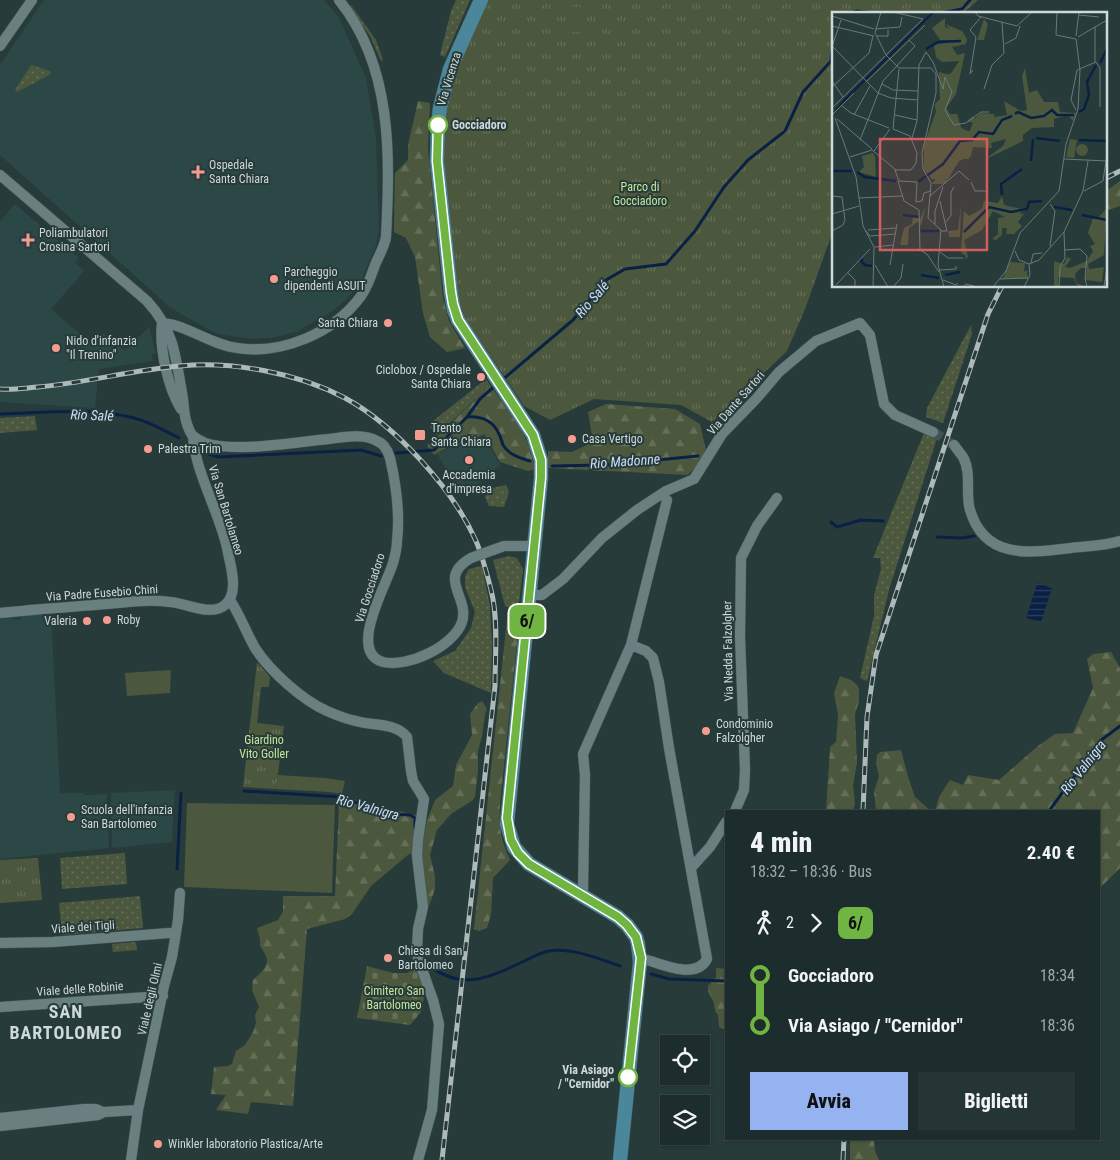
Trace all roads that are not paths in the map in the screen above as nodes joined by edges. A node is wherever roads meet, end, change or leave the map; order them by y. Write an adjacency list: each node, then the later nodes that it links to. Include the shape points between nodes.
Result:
1 (32, 0): 4 (street)
2 (339, 0): 6 (street, via 360,29 379,78 384,104 387,219 384,248 370,281 352,307 329,326 301,340 272,348 225,346)
3 (481, 0): 13 (main road, Via Vicenza, via 450,69 440,108 437,161 455,314 532,432 541,460)
4 (0, 46)
5 (0, 174): 6 (street, via 156,311)
6 (162, 323): 8 (street, via 168,376)
7 (933, 432): 14 (street, Via Dante Sartori, via 895,415 884,404 875,351 870,335 860,323 833,333 816,341 779,372 722,434 694,479 666,491 637,510 602,538 563,579 542,595)
8 (193, 436): 13 (street, Via Gocciadoro, bridge, via 224,447 357,436 378,441 388,450 398,541 368,640 372,654 383,662 414,660 453,636 462,621 455,579 461,564 504,546); 15 (street, Via San Bartolameo, via 194,453 226,546 233,590)
9 (954, 445): 12 (street, via 964,459 969,507 976,526 986,539 998,546 1018,552 1042,552)
10 (776, 498): 18 (street, Via Nedda Falzolgher, via 741,558 744,790)
11 (667, 500): 17 (street)
12 (1120, 541)
13 (534, 546): 14 (main road, Via Vicenza)
14 (529, 596): 22 (main road, Via Vicenza, via 507,824 511,840 523,859)
15 (230, 600): 16 (street, Via Padre Eusebio Chini, via 211,610 148,601); 33 (street, via 255,648 287,684 326,711 358,722 377,721 407,737 413,781 424,799 418,840 423,907 417,948 440,1028 432,1110)
16 (0, 613)
17 (632, 645): 20 (street, via 653,658); 22 (street, via 583,754 583,889)
18 (735, 810)
19 (725, 824): 20 (street)
20 (691, 868): 25 (street, via 707,959 704,964 688,970)
21 (180, 893): 26 (street, Viale degli Olmi)
22 (580, 896): 25 (main road, Via Vicenza, via 627,925 636,937)
23 (169, 933): 24 (street, Viale dei Tigli)
24 (0, 943)
25 (641, 958): 34 (main road)
26 (163, 996): 27 (street, Viale delle Robinie); 28 (street, Viale degli Olmi)
27 (0, 1007)
28 (138, 1110): 30 (street); 32 (street, Viale degli Olmi)
29 (0, 1118): 30 (street)
30 (27, 1119): 31 (street)
31 (0, 1126)
32 (131, 1160)
33 (418, 1160)
34 (620, 1160)

